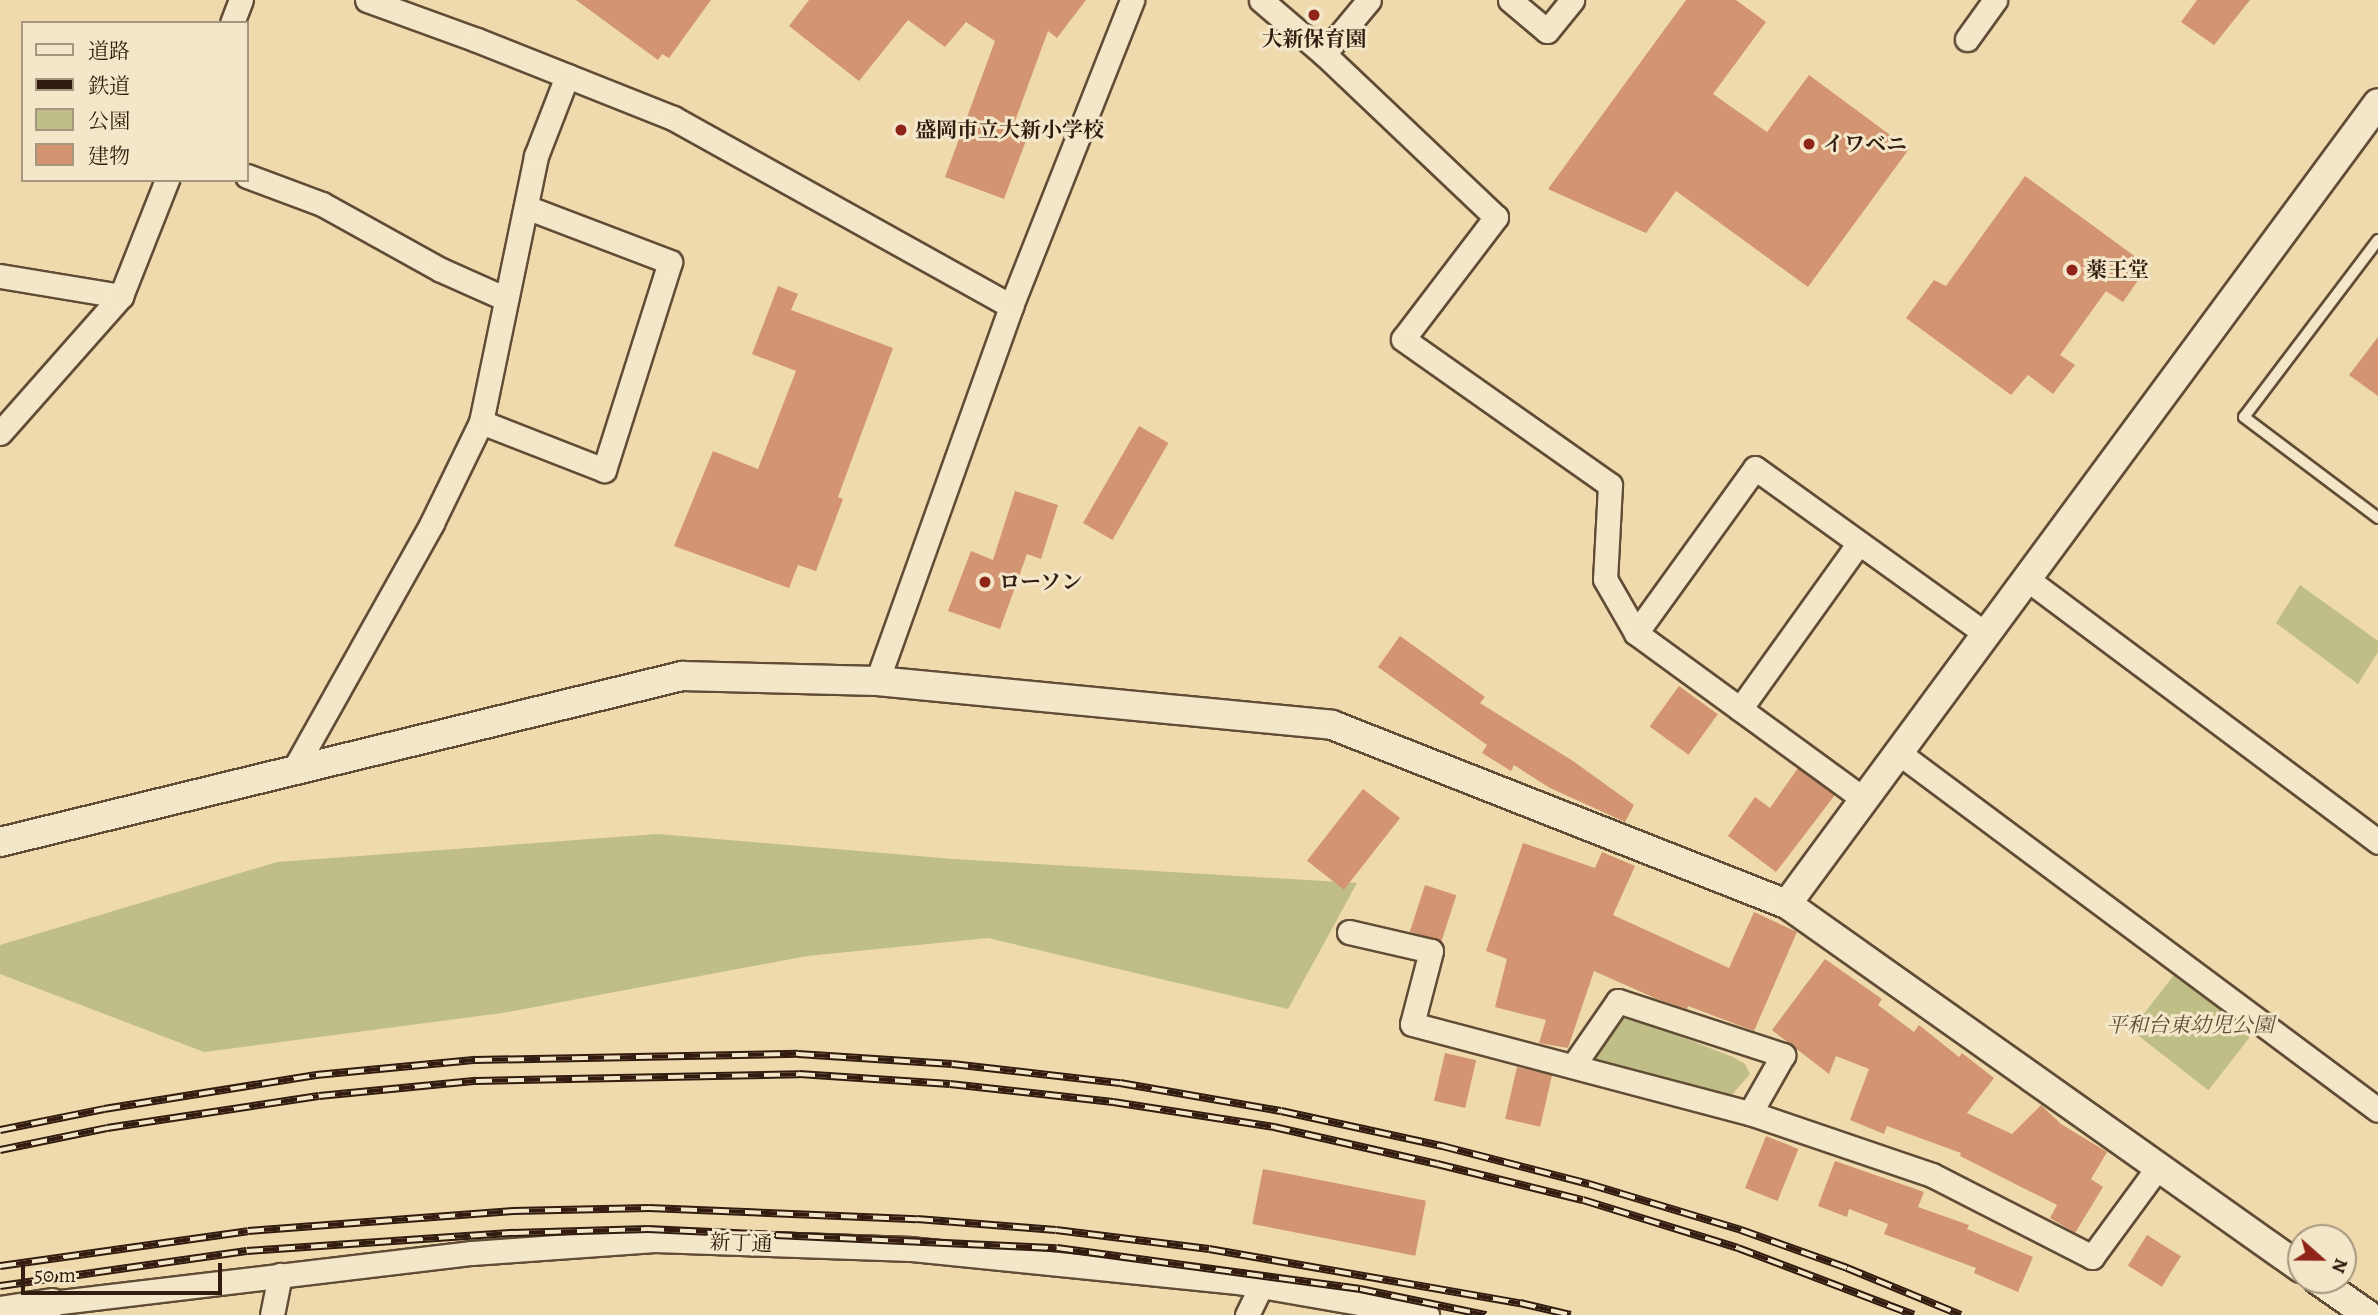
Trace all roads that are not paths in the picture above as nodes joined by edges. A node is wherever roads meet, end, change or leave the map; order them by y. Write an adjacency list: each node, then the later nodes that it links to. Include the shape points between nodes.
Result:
1 (241, 0): 9 (street)
2 (367, 0): 12 (street)
3 (1132, 0): 21 (street)
4 (1261, 0): 11 (street)
5 (1369, 0): 11 (street)
6 (1510, 0): 7 (street, via 1547,31)
7 (1572, 0)
8 (1995, 0): 10 (street)
9 (233, 21)
10 (1967, 39)
11 (1324, 54): 27 (street, via 1496,217 1404,339 1610,485 1605,579)
12 (567, 76): 16 (street, via 536,156); 21 (street, via 673,118)
13 (2378, 103): 26 (street)
14 (248, 176): 20 (street, via 322,204 441,270)
15 (166, 182): 19 (street)
16 (526, 207): 20 (street); 22 (street, via 670,262 604,470)
17 (2378, 240): 24 (lane, via 2244,417)
18 (0, 276): 19 (street)
19 (121, 296): 23 (street)
20 (506, 299): 22 (street)
21 (1011, 306): 29 (street)
22 (481, 422): 32 (street, via 432,523)
23 (0, 433)
24 (2378, 518)
25 (1859, 543): 27 (street, via 1755,468); 28 (street); 30 (street)
26 (2027, 579): 28 (street); 35 (street)
27 (1636, 633): 30 (street)
28 (1986, 634): 31 (street)
29 (877, 681): 32 (street, via 682,676); 36 (street, via 1332,725)
30 (1740, 709): 33 (street)
31 (1899, 753): 33 (street); 39 (street)
32 (293, 771): 34 (street)
33 (1864, 799): 36 (street)
34 (0, 842)
35 (2378, 842)
36 (1787, 904): 41 (street)
37 (1349, 932): 38 (street, via 1431,951 1412,1024)
38 (1573, 1066): 40 (street); 40 (street, via 1618,1001 1783,1055)
39 (2378, 1110)
40 (1750, 1113): 41 (street, via 1931,1175 2092,1257)
41 (2158, 1167): 42 (street)
42 (2287, 1258)
43 (281, 1275): 44 (street, 新丁通, via 472,1252 655,1240 911,1249); 46 (street, 新丁通); 48 (street)
44 (1261, 1286): 49 (street); 50 (street, 新丁通)
45 (2338, 1294): 51 (street)
46 (52, 1303): 47 (street)
47 (0, 1311)
48 (272, 1315)
49 (1247, 1315)
50 (1427, 1315)
51 (2368, 1315)

